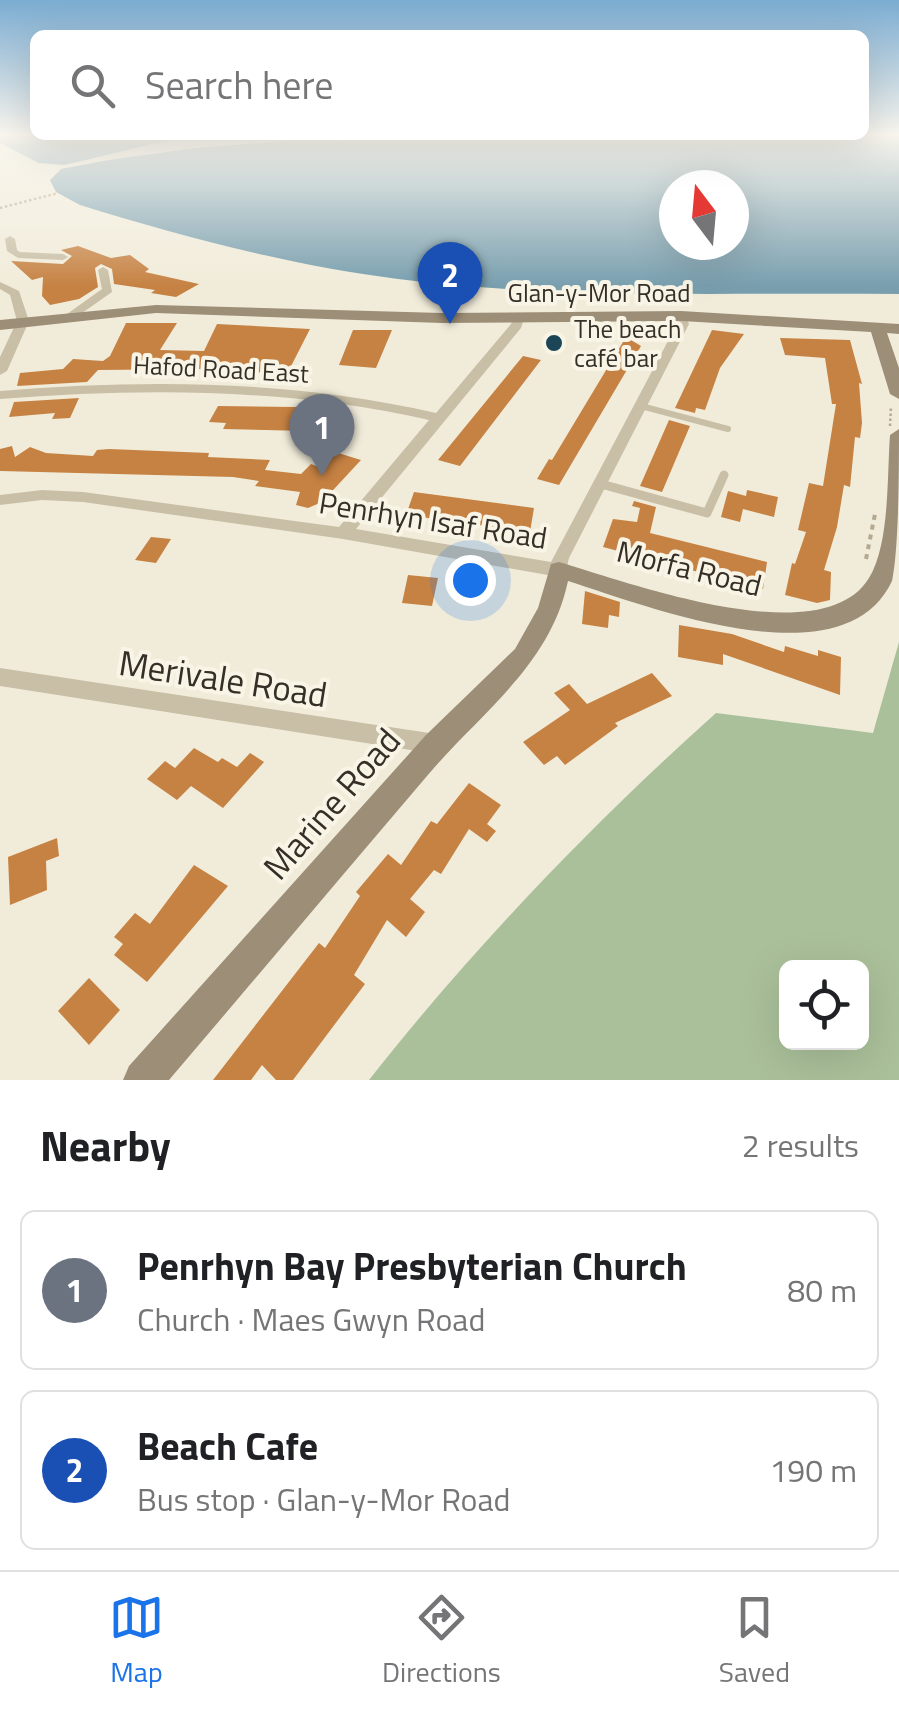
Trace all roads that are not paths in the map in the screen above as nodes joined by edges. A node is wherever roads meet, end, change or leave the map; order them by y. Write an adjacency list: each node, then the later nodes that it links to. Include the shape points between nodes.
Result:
1 (10, 239): 2 (street)
2 (18, 255): 3 (street); 4 (street)
3 (64, 257)
4 (0, 262)
5 (104, 270): 7 (street, via 108,290)
6 (0, 285): 10 (street, via 15,293)
7 (71, 316): 9 (street, Glan-y-Mor Road, via 156,309); 10 (street, Glan-y-Mor Road)
8 (681, 316): 9 (street, Glan-y-Mor Road); 12 (street, Glan-y-Mor Road); 17 (street, via 684,324)
9 (518, 319): 18 (street)
10 (22, 322): 11 (street, Glan-y-Mor Road); 14 (street)
11 (0, 325)
12 (878, 328): 13 (street, Glan-y-Mor Road); 16 (street)
13 (899, 329)
14 (0, 371)
15 (0, 395): 18 (street, Hafod Road East, via 126,386 250,392 378,402)
16 (894, 395)
17 (641, 406): 19 (lane); 22 (street)
18 (438, 418): 24 (street)
19 (728, 428)
20 (895, 430): 25 (street, Morfa Road, via 894,512 881,580 866,604 834,620 792,625 740,619)
21 (724, 475): 22 (lane, via 707,514)
22 (600, 484): 25 (street)
23 (0, 500): 24 (street, Penrhyn Isaf Road, via 83,497)
24 (342, 533): 25 (street, Penrhyn Isaf Road)
25 (559, 570): 27 (street, Marine Road, via 550,608 524,656)
26 (0, 678): 27 (street, Merivale Road)
27 (436, 744): 28 (street, Marine Road)
28 (143, 1080)

